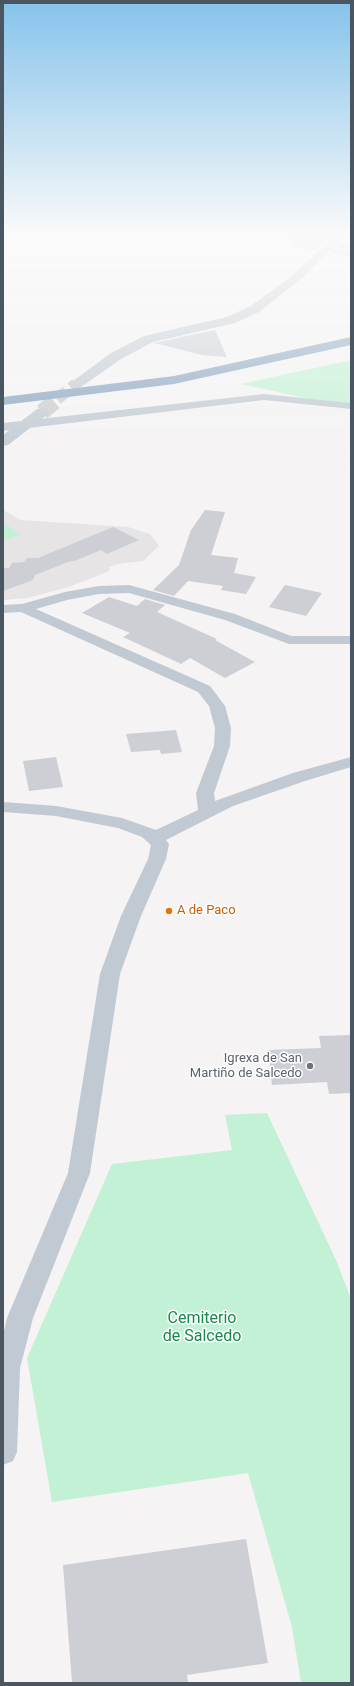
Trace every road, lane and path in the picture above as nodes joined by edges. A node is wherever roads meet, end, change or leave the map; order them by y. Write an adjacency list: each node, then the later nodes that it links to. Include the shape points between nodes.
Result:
1 (249, 312): 4 (street, via 231,320 149,339 116,356)
2 (351, 341): 4 (highway, via 181,379)
3 (351, 350): 8 (highway, via 241,376 148,392)
4 (79, 388): 5 (highway); 6 (highway)
5 (3, 397)
6 (3, 401)
7 (351, 406): 10 (street, via 264,397)
8 (3, 408)
9 (42, 412): 10 (street)
10 (25, 425): 11 (street); 12 (street)
11 (3, 427)
12 (3, 442)
13 (23, 608): 14 (street); 15 (street, via 65,596 114,588 129,589 230,617 289,640); 19 (street, via 204,689 217,706 223,728 222,746 205,794)
14 (3, 609)
15 (351, 640)
16 (351, 762): 19 (street, via 227,802)
17 (3, 807): 18 (street)
18 (22, 809): 20 (street); 21 (street, via 56,811 101,819 138,829)
19 (208, 812): 21 (street)
20 (3, 818)
21 (155, 838): 22 (street, via 160,844 157,859 131,916 110,974 78,1173 20,1318 7,1368)
22 (3, 1452)

